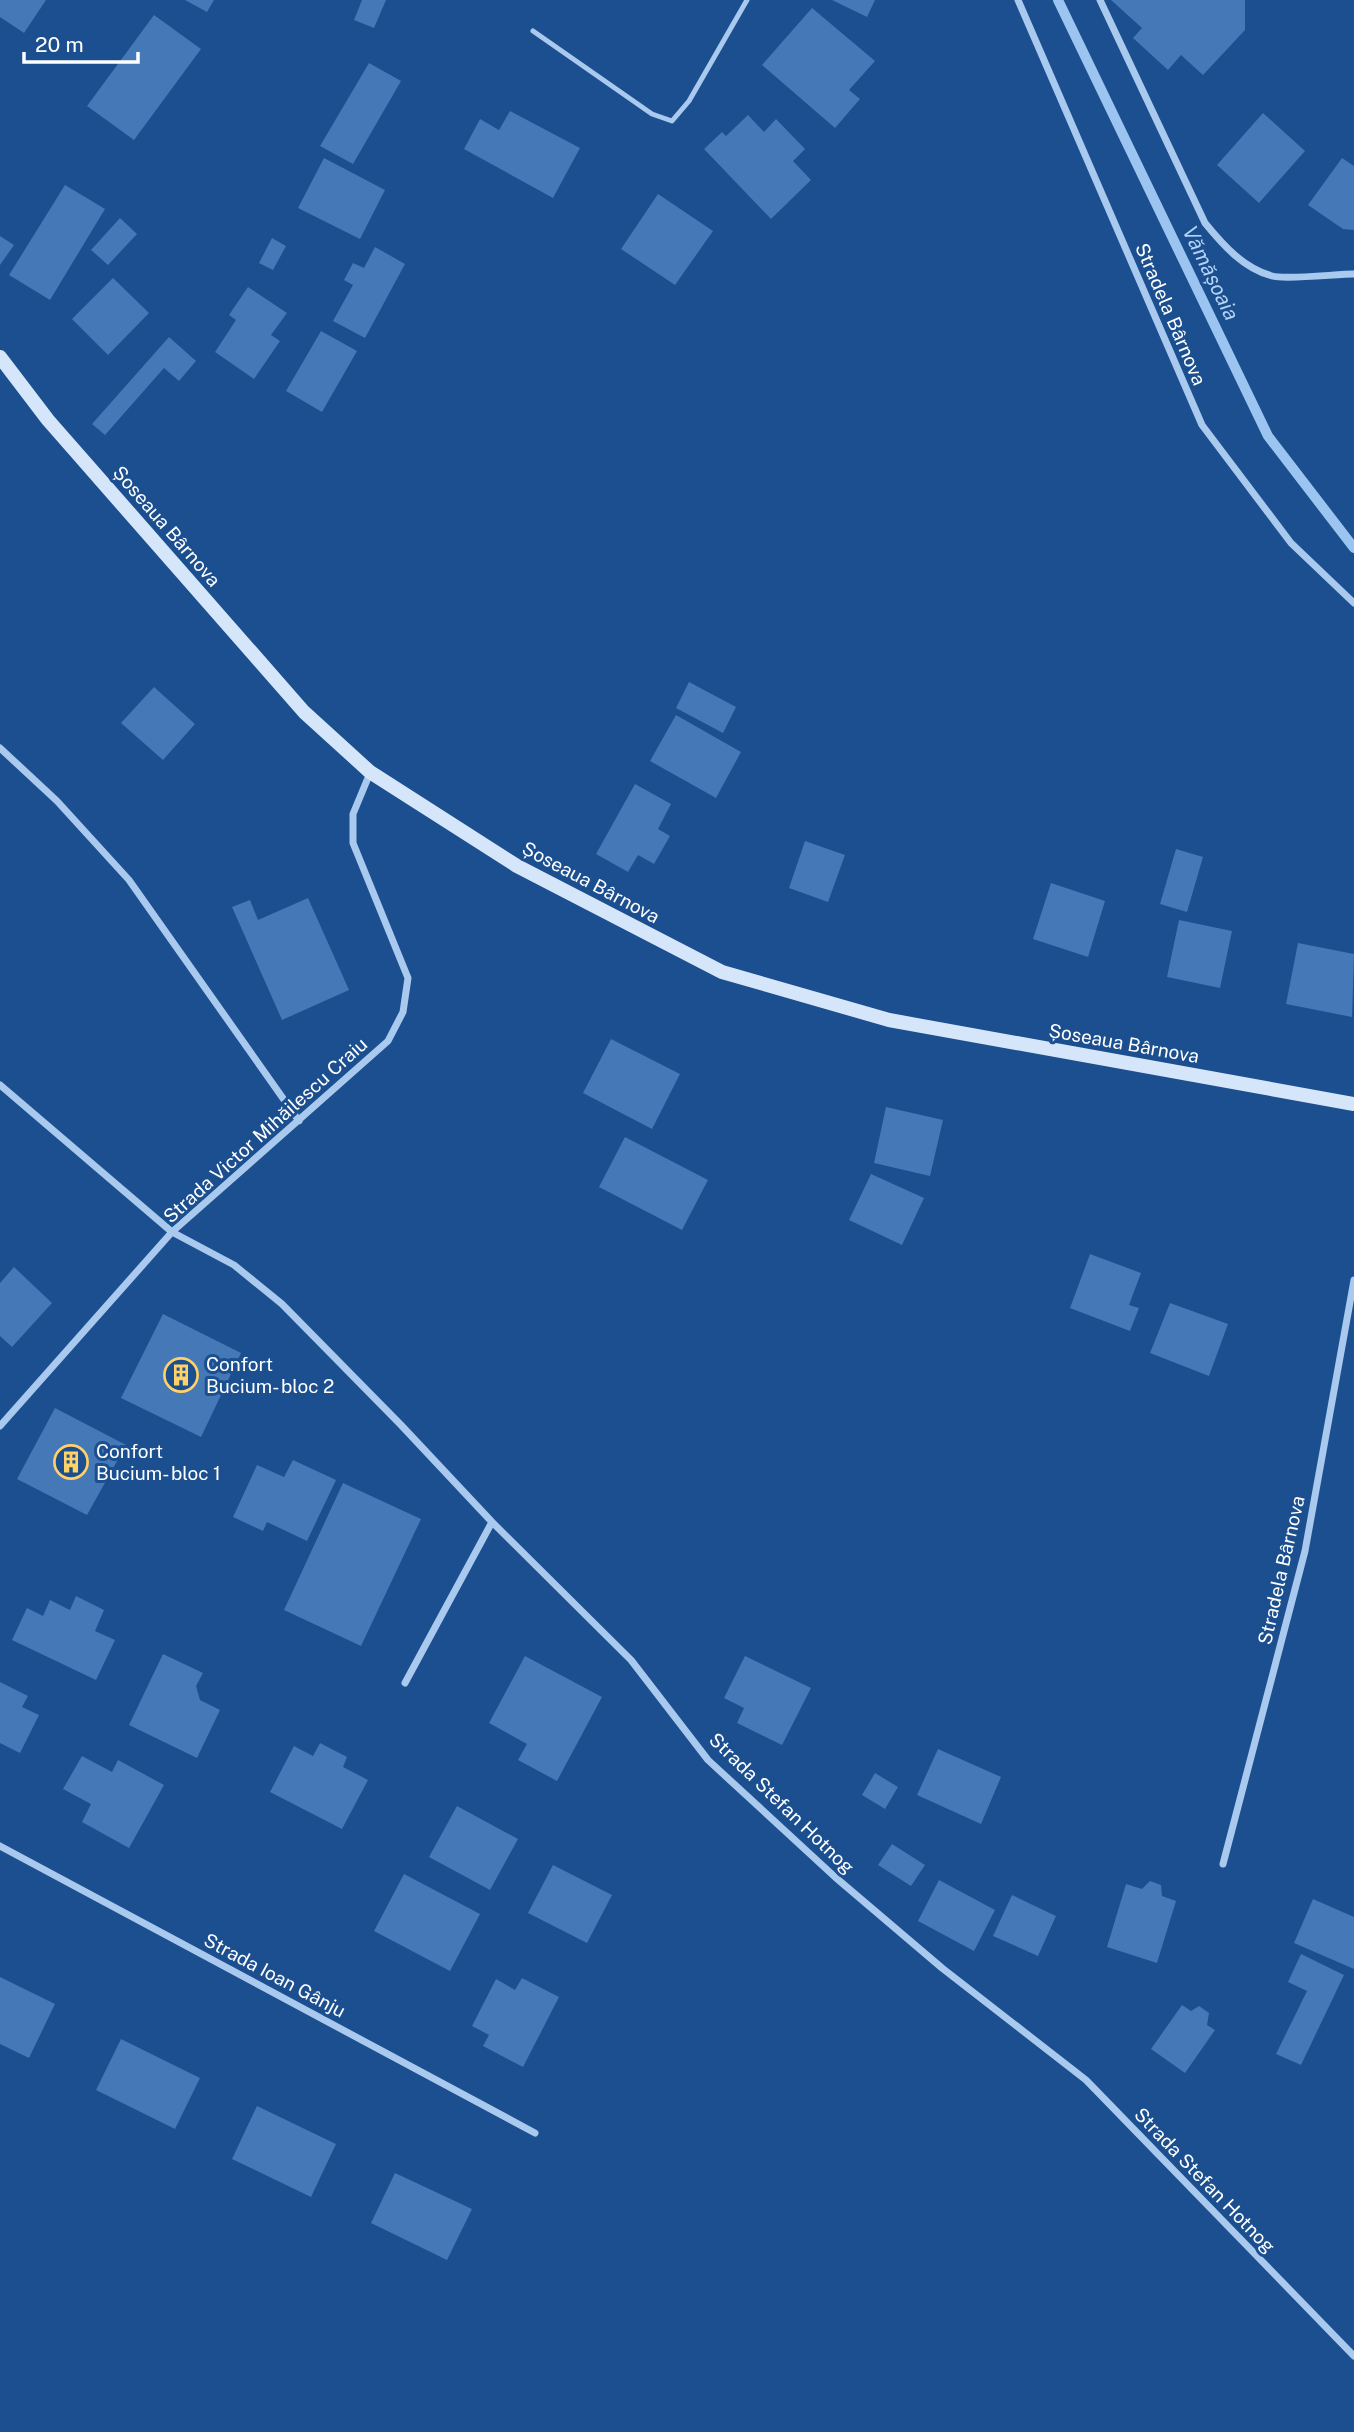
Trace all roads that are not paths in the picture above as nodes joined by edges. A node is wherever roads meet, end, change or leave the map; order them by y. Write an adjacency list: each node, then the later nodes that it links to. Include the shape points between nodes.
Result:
1 (747, 0): 4 (lane, via 690,101 672,121 652,114)
2 (1018, 0): 7 (street, Stradela Bârnova, via 1202,425 1291,543)
3 (1100, 0): 5 (street, via 1205,223 1227,251 1274,277)
4 (533, 31)
5 (1354, 274)
6 (0, 357): 9 (main road, Șoseaua Bârnova, via 48,420 304,712)
7 (1354, 603)
8 (0, 748): 12 (street, via 57,801 129,880)
9 (370, 772): 11 (main road, Șoseaua Bârnova, via 517,866 723,972 889,1020); 12 (street, Strada Victor Mihăilescu Craiu, via 353,814 353,843 408,978 404,1012 388,1041)
10 (0, 1086): 13 (street, Strada Stefan Hotnog)
11 (1354, 1104)
12 (299, 1121): 13 (street, Strada Victor Mihăilescu Craiu)
13 (172, 1232): 15 (street, Strada Victor Mihăilescu Craiu); 16 (street, Strada Stefan Hotnog, via 234,1265 282,1304)
14 (1354, 1280): 19 (street, Stradela Bârnova, via 1305,1551)
15 (0, 1426)
16 (492, 1522): 17 (street); 21 (street, Strada Stefan Hotnog, via 631,1660 708,1760 942,1968 1086,2080)
17 (405, 1683)
18 (0, 1846): 20 (street, Strada Ioan Gânju)
19 (1223, 1864)
20 (535, 2133)
21 (1354, 2356)

